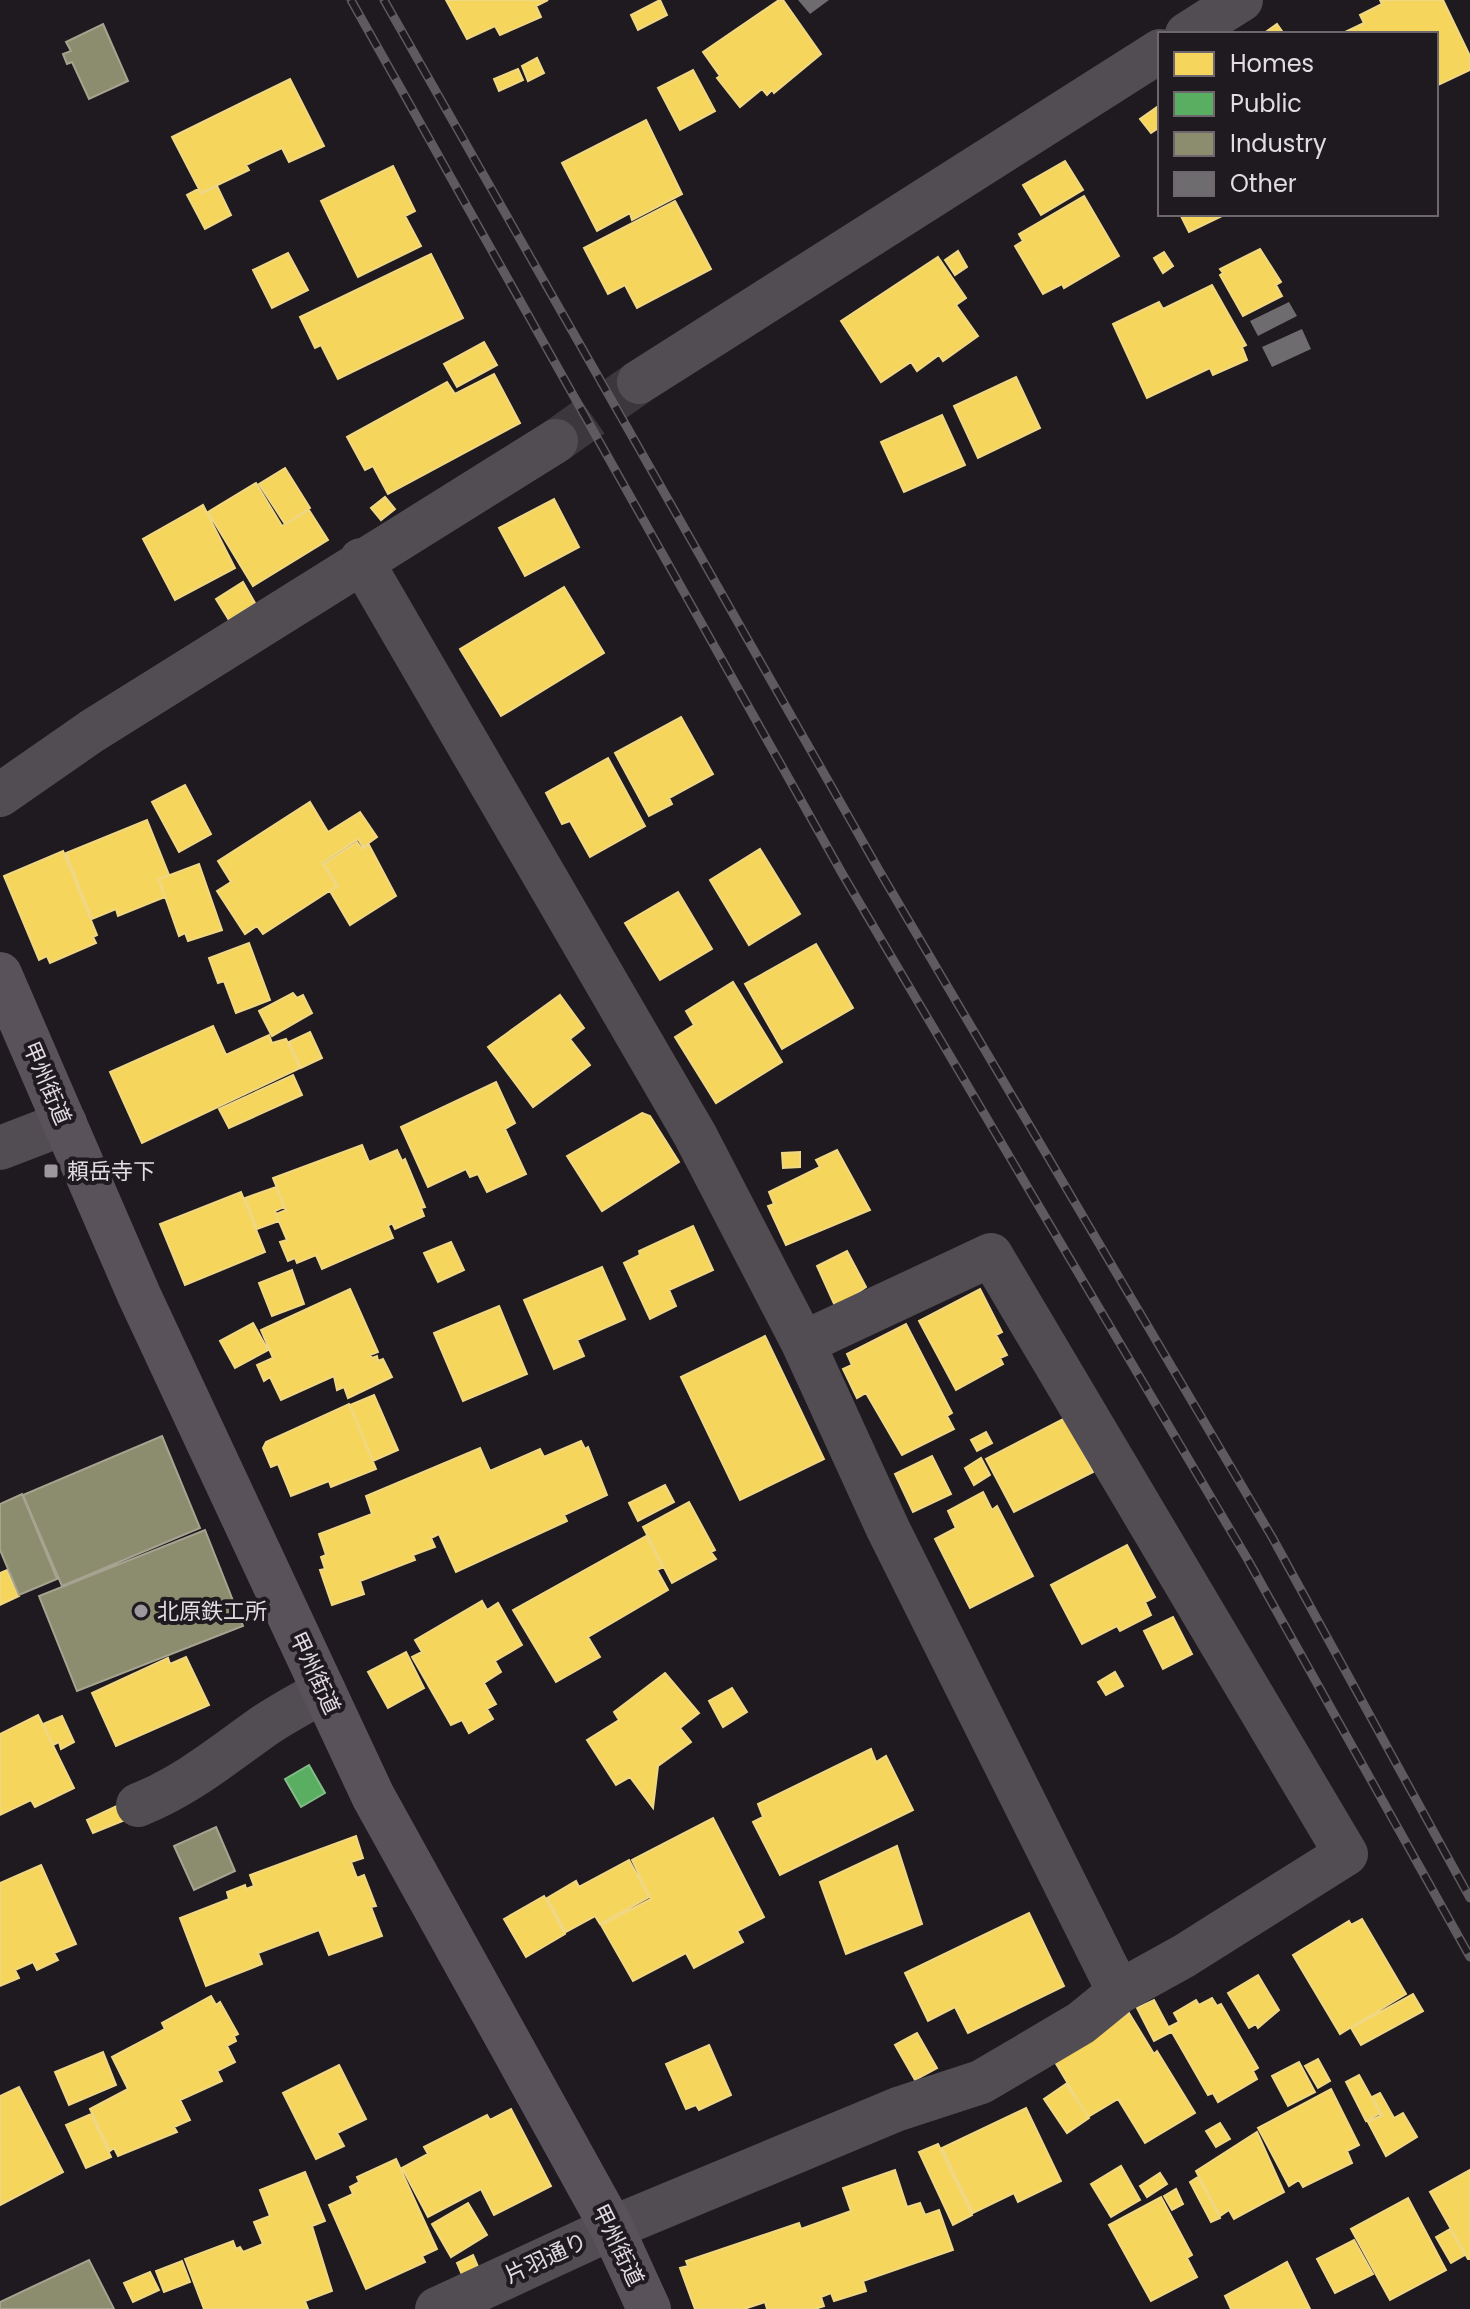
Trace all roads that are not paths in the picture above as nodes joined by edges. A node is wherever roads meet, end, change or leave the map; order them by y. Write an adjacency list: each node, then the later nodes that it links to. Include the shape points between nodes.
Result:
1 (1241, 0): 2 (street)
2 (1190, 32)
3 (1158, 52): 4 (street)
4 (639, 382)
5 (556, 441): 6 (street)
6 (361, 560): 7 (street); 11 (street, via 695,1135)
7 (0, 795)
8 (0, 974): 9 (highway, 甲州街道)
9 (65, 1123): 10 (street); 12 (highway, 甲州街道, via 139,1295)
10 (0, 1148)
11 (803, 1343): 14 (street, via 888,1529); 14 (street, 片羽通り, via 991,1255 1346,1854)
12 (324, 1691): 13 (street, via 267,1724 205,1770); 15 (highway, 甲州街道, via 373,1796)
13 (138, 1805)
14 (1119, 1992): 15 (street, 片羽通り, via 1081,2023 981,2082 898,2109)
15 (612, 2228): 16 (street, 片羽通り); 17 (highway, 甲州街道)
16 (437, 2309)
17 (649, 2309)

